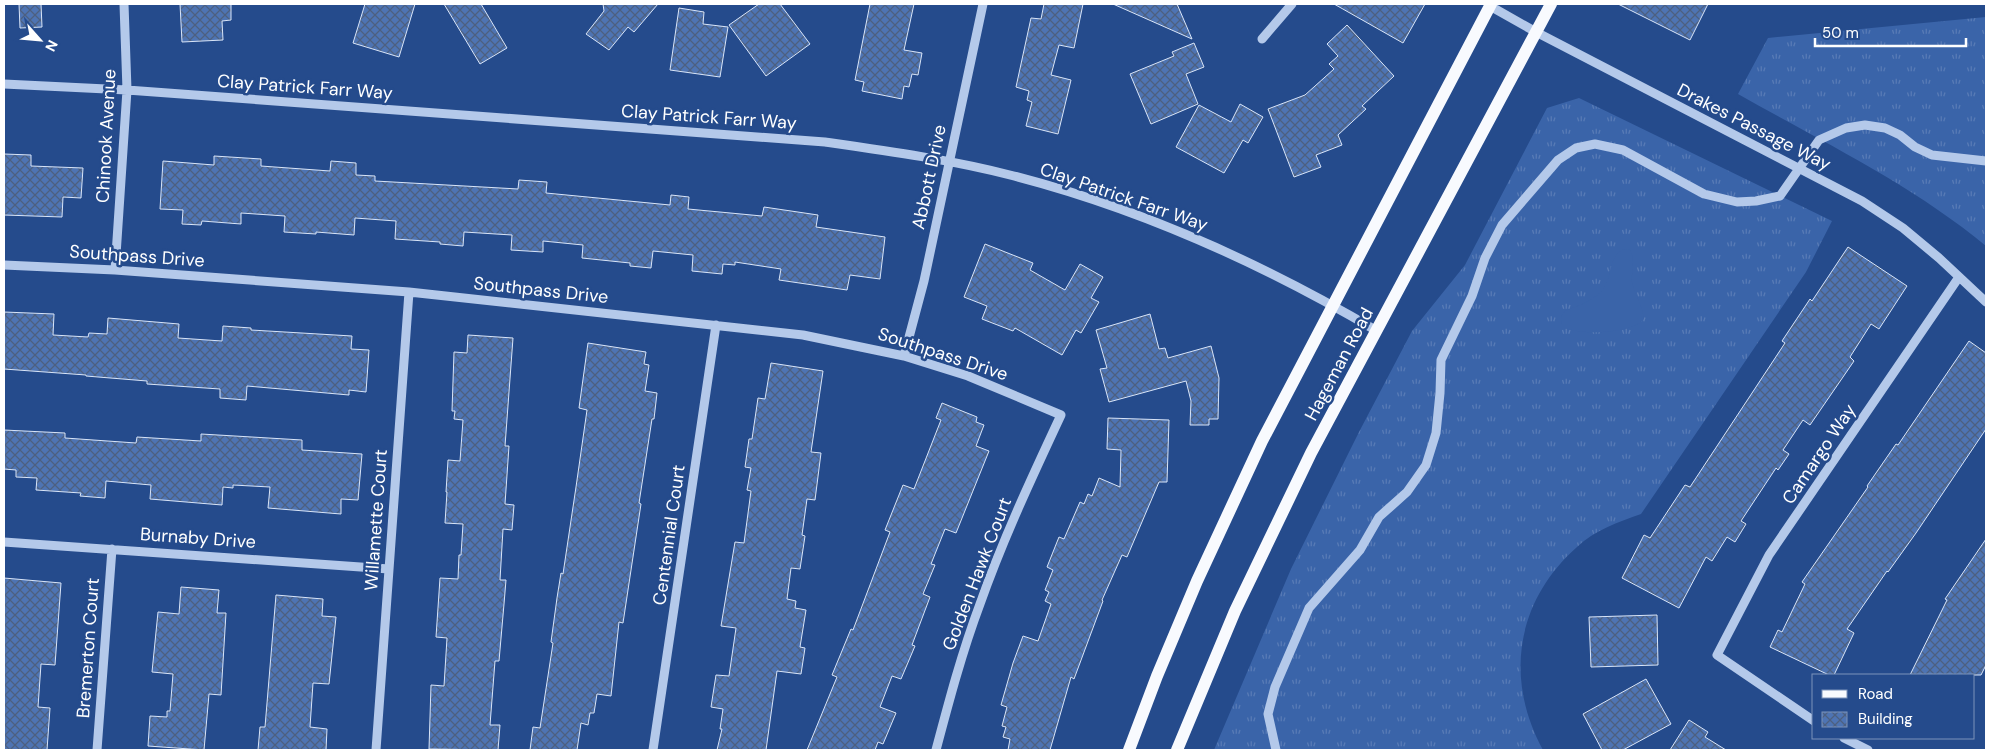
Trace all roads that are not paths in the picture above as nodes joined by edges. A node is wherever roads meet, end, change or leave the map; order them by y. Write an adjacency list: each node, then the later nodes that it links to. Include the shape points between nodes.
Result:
1 (124, 4): 9 (street, Chinook Avenue)
2 (983, 4): 10 (street, Abbott Drive)
3 (1292, 4): 7 (street)
4 (1551, 4): 6 (main road, Hageman Road)
5 (1491, 5): 6 (street, Drakes Passage Way); 18 (main road, Hageman Road)
6 (1536, 32): 12 (street, Drakes Passage Way); 20 (main road, Hageman Road)
7 (1262, 39)
8 (4, 84): 9 (street, Clay Patrick Farr Way)
9 (127, 90): 10 (street, Clay Patrick Farr Way, via 825,142); 14 (street, Chinook Avenue)
10 (949, 161): 18 (street, Clay Patrick Farr Way, via 1015,176 1162,224 1224,250); 21 (street, Abbott Drive, via 924,281)
11 (1986, 161): 12 (street, via 1932,155 1885,128 1865,125 1846,128 1819,140)
12 (1800, 169): 15 (street, Drakes Passage Way, via 1862,201 1903,228); 34 (street, via 1780,196 1737,202 1704,194 1623,150 1595,144 1576,148 1558,160 1502,225 1485,258 1472,296 1441,360 1436,433 1426,465 1407,492 1379,517 1360,550 1309,608 1275,687 1268,714)
13 (4, 265): 14 (street, Southpass Drive)
14 (114, 270): 16 (street, Southpass Drive)
15 (1959, 277): 17 (street, Drakes Passage Way); 26 (street, Camargo Way, via 1769,555 1717,655)
16 (409, 292): 19 (street, Southpass Drive); 25 (street, Willamette Court)
17 (1986, 302)
18 (1333, 305): 20 (street, Clay Patrick Farr Way); 32 (main road, Hageman Road, via 1262,441 1197,581)
19 (716, 325): 21 (street, Southpass Drive, via 803,335); 30 (street, Centennial Court)
20 (1377, 331): 33 (main road, Hageman Road, via 1311,453 1239,602)
21 (904, 356): 22 (street, Southpass Drive, via 968,376)
22 (1061, 415): 31 (street, Golden Hawk Court, via 1007,533 979,605)
23 (4, 542): 24 (street, Burnaby Drive)
24 (112, 548): 25 (street, Burnaby Drive); 28 (street, Bremerton Court)
25 (389, 569): 29 (street, Willamette Court)
26 (1812, 720)
27 (1846, 739): 35 (street)
28 (97, 750)
29 (376, 750)
30 (653, 750)
31 (936, 750)
32 (1129, 750)
33 (1177, 750)
34 (1276, 750)
35 (1868, 750)

